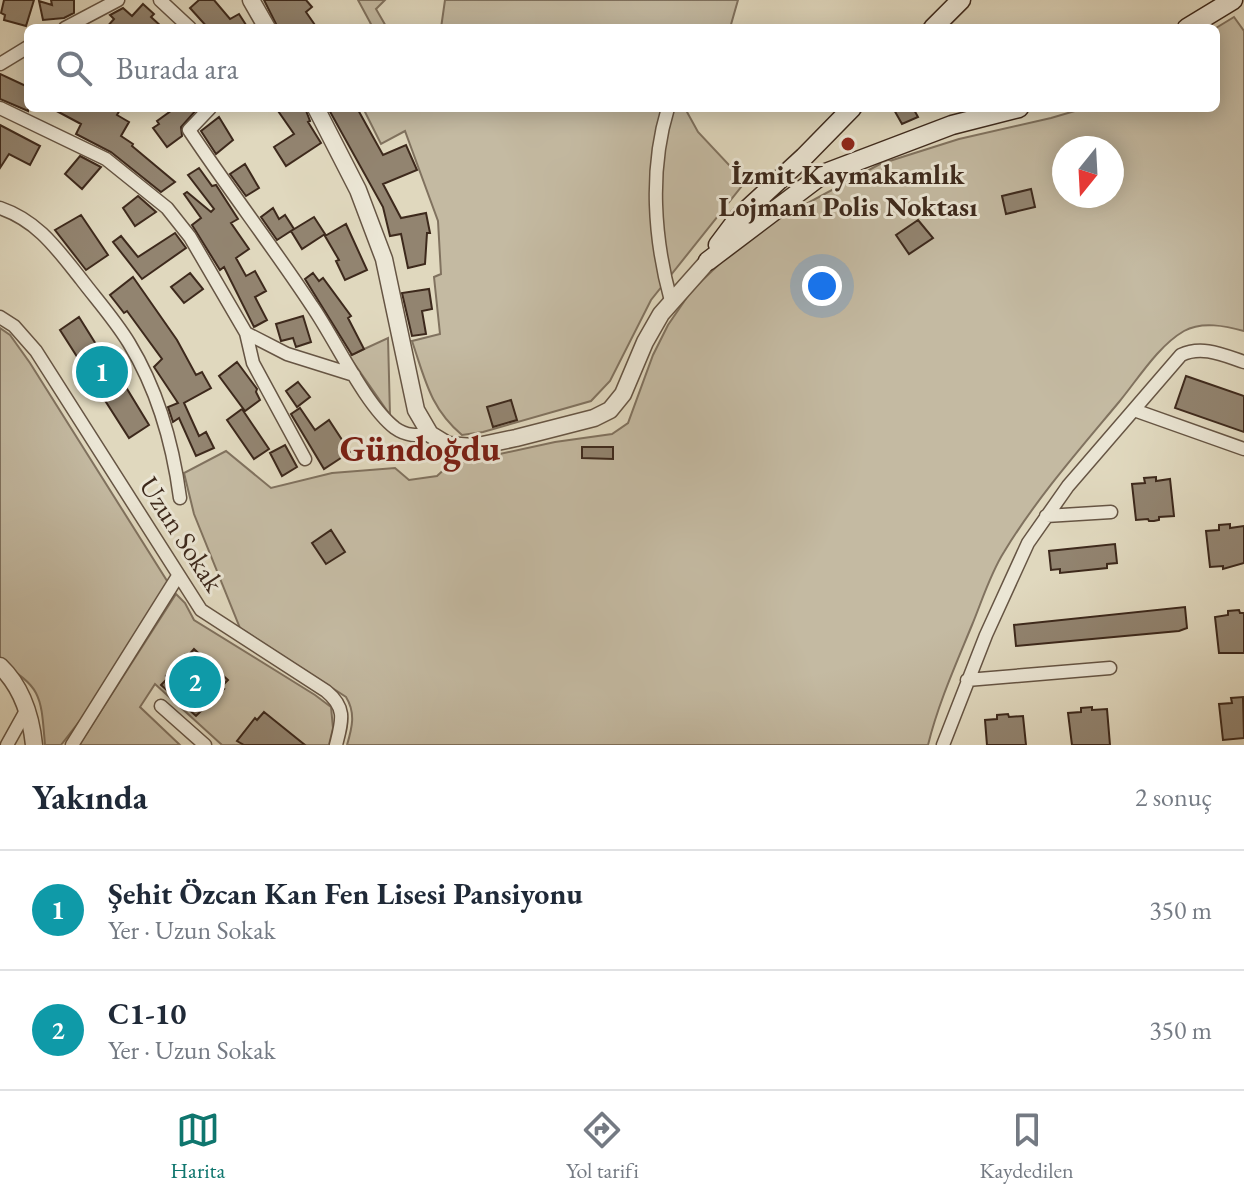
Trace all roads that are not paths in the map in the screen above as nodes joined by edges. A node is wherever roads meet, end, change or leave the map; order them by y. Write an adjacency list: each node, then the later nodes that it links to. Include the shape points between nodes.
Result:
1 (118, 0): 6 (street)
2 (160, 0): 8 (street)
3 (251, 0): 9 (street)
4 (961, 0): 10 (main road)
5 (1233, 0): 11 (main road)
6 (99, 4): 7 (street)
7 (71, 24)
8 (186, 24)
9 (265, 24)
10 (937, 24)
11 (1194, 24)
12 (24, 49): 13 (street)
13 (0, 64)
14 (0, 108): 24 (street, via 92,152 155,196 190,237)
15 (206, 112): 26 (street, via 189,130 314,308)
16 (318, 112): 28 (street, via 372,224 416,410)
17 (667, 112): 22 (street, via 656,218)
18 (848, 112): 21 (main road, via 739,217)
19 (1003, 112): 21 (main road, via 952,125 823,174)
20 (0, 208): 31 (street, via 48,237 128,342 158,406)
21 (708, 261): 22 (street)
22 (671, 301): 28 (street, via 652,328 623,394 603,415 473,447 448,445)
23 (0, 317): 34 (street, Uzun Sokak, via 36,351)
24 (246, 333): 26 (street, via 287,354); 30 (street, via 253,363)
25 (1244, 362): 27 (street, via 1190,351 1174,362)
26 (354, 375): 28 (street, via 397,429)
27 (1134, 410): 29 (street); 33 (street)
28 (430, 434)
29 (1244, 449)
30 (305, 459)
31 (180, 498)
32 (1111, 512): 33 (street)
33 (1046, 516): 37 (street, via 1021,557)
34 (178, 576): 42 (street); 44 (street, Uzun Sokak, via 208,616 335,698 342,720)
35 (0, 666): 39 (street)
36 (1110, 668): 37 (street)
37 (967, 680): 45 (street)
38 (161, 706): 43 (street)
39 (27, 709): 40 (street); 41 (street)
40 (7, 745)
41 (34, 745)
42 (72, 745)
43 (205, 745)
44 (336, 745)
45 (943, 745)

